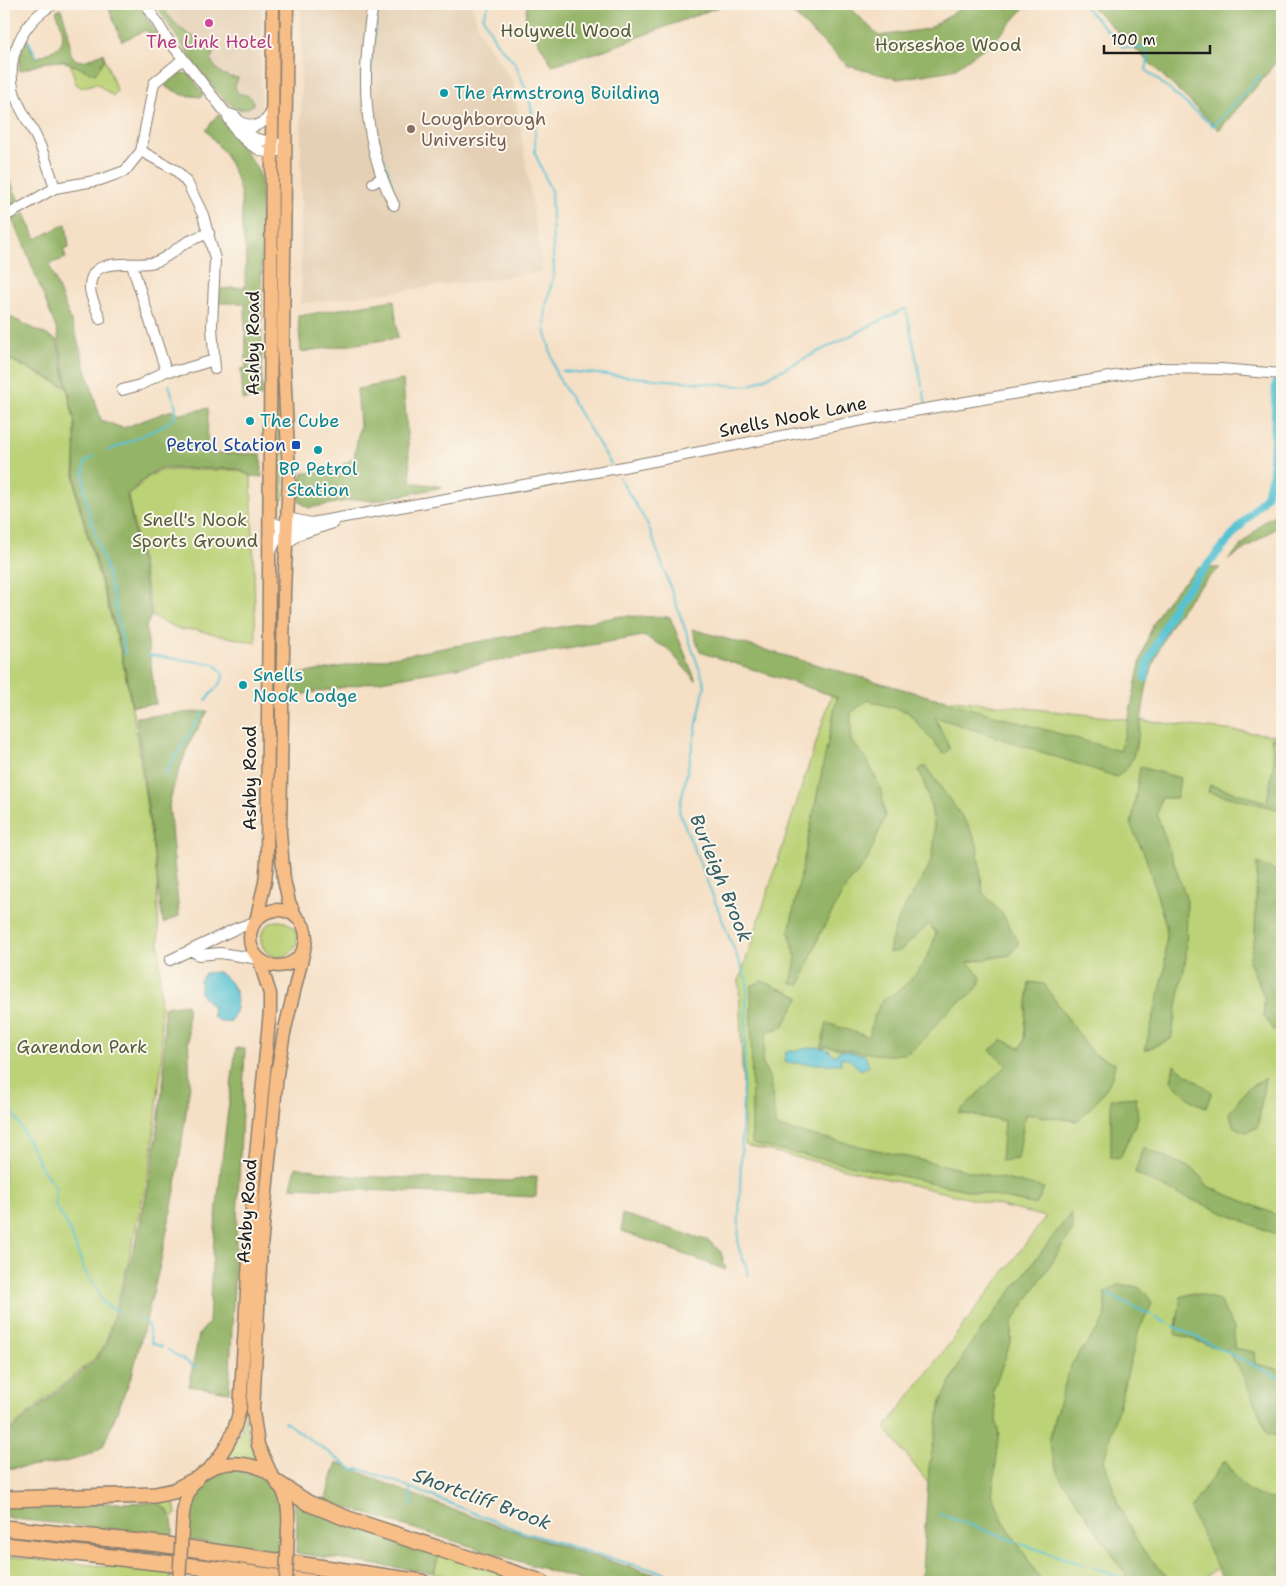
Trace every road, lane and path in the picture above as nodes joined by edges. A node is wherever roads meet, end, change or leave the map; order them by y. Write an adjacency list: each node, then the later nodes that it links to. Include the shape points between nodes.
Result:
1 (54, 4): 15 (street, via 33,19 20,37 11,78)
2 (146, 4): 6 (street)
3 (273, 4): 7 (main road, Ashby Road)
4 (287, 4): 10 (main road, Ashby Road)
5 (373, 4): 13 (street, via 367,36 365,94 373,149)
6 (183, 59): 8 (street); 12 (street, via 154,83)
7 (272, 112): 9 (street, via 255,126); 11 (main road, Ashby Road)
8 (226, 113): 9 (street); 11 (street, via 230,122 256,150)
9 (241, 123): 11 (street, via 254,138)
10 (286, 147): 11 (street); 26 (main road, Ashby Road, via 283,344 288,431)
11 (272, 148): 25 (main road, Ashby Road)
12 (141, 151): 15 (street, via 132,165 118,175); 18 (street, via 176,171 188,184)
13 (382, 178): 14 (street); 16 (street)
14 (373, 183)
15 (56, 188): 17 (street)
16 (394, 205)
17 (4, 217)
18 (209, 233): 19 (street, via 190,240 162,260); 21 (street, via 215,260 214,364)
19 (132, 265): 20 (street, via 106,264 93,274 90,291); 21 (street)
20 (100, 313)
21 (166, 371): 23 (street, via 140,385)
22 (1282, 374): 24 (street, Snells Nook Lane, via 1162,368)
23 (127, 387)
24 (342, 517): 26 (street, Snells Nook Lane); 27 (street, via 330,525 297,536)
25 (269, 520): 26 (street, Snells Nook Lane); 28 (main road, Ashby Road)
26 (285, 524): 27 (main road, Ashby Road); 28 (street)
27 (285, 546): 29 (main road, Ashby Road, via 280,845 286,890)
28 (269, 554): 30 (main road, Ashby Road, via 267,860)
29 (296, 916): 30 (main road, via 275,910); 31 (main road, via 306,933)
30 (256, 922): 32 (street); 33 (main road, via 250,939)
31 (304, 950): 33 (main road, via 288,965 272,966); 37 (main road, Ashby Road, via 277,1074 260,1266 253,1411 260,1451)
32 (192, 951): 33 (street, via 199,955 220,953); 34 (street)
33 (259, 959): 35 (main road, Ashby Road, via 270,994 270,1011 250,1239 240,1408 228,1446)
34 (170, 960)
35 (210, 1468): 36 (main road, Ashby Road); 37 (main road, via 235,1463 250,1465)
36 (195, 1480): 38 (highway, via 174,1491 155,1495); 41 (main road, bridge, via 183,1513)
37 (276, 1480): 42 (main road, Ashby Road, bridge, via 288,1504); 45 (highway, via 308,1503 351,1520)
38 (4, 1499)
39 (4, 1528): 44 (highway, via 160,1544)
40 (4, 1545): 43 (highway, via 134,1558)
41 (179, 1582)
42 (286, 1582)
43 (311, 1582)
44 (422, 1582)
45 (541, 1582)

